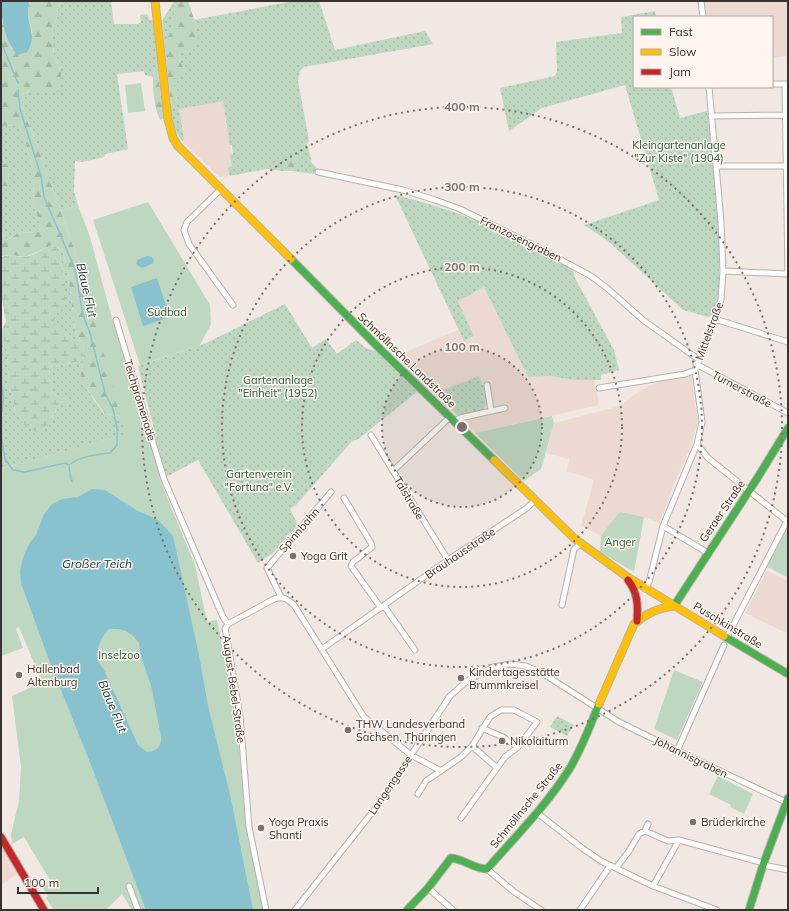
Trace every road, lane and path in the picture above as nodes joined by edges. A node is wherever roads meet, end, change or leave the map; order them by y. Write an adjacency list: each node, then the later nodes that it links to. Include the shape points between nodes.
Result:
1 (155, 1): 13 (main road, Schmöllnsche Landstraße, via 168,119 173,138)
2 (701, 1): 3 (street)
3 (703, 16)
4 (773, 84): 5 (street)
5 (787, 84): 7 (street)
6 (709, 88): 8 (street, Mittelstraße)
7 (786, 115): 8 (street); 9 (street)
8 (712, 116): 10 (street, Mittelstraße)
9 (787, 142): 11 (street)
10 (717, 166): 11 (street); 14 (street, Mittelstraße)
11 (787, 166): 15 (street)
12 (318, 172): 20 (street, Franzosengraben, via 403,190 460,209 574,265 607,288)
13 (221, 189): 16 (street, via 187,222 184,230 189,244); 26 (main road, Schmöllnsche Landstraße)
14 (723, 271): 15 (street); 17 (street, Mittelstraße, via 721,300)
15 (788, 274)
16 (232, 305)
17 (715, 319): 19 (street); 20 (street, Mittelstraße)
18 (116, 320): 31 (street, Teichpromenade)
19 (788, 342)
20 (697, 364): 22 (street, via 685,374); 25 (street, Turnerstraße); 29 (street, Mittelstraße, via 702,422)
21 (486, 385): 24 (street)
22 (599, 388)
23 (505, 408): 24 (street)
24 (491, 410): 26 (street)
25 (788, 413)
26 (452, 419): 30 (street); 35 (main road, Schmöllnsche Landstraße)
27 (788, 428): 33 (main road, Geraer Straße)
28 (371, 435): 30 (street, Talstraße)
29 (697, 444): 33 (street, via 708,458); 37 (street, Mittelstraße)
30 (393, 471): 40 (street, Talstraße)
31 (164, 479): 49 (street, August-Bebel-Straße, via 201,568)
32 (331, 492): 44 (street, Spinnbahn, via 267,568)
33 (749, 492): 36 (street); 39 (main road, Geraer Straße)
34 (344, 498): 47 (street, via 372,548 351,566)
35 (535, 500): 38 (main road, Schmöllnsche Landstraße); 40 (street, Brauhausstraße, via 527,508)
36 (788, 522): 50 (street)
37 (663, 526): 39 (street); 42 (street, Mittelstraße)
38 (580, 544): 41 (main road, Schmöllnsche Landstraße); 45 (street, via 574,549)
39 (708, 553): 46 (main road, Geraer Straße)
40 (448, 560): 47 (street, Brauhausstraße)
41 (624, 574): 42 (main road, Schmöllnsche Landstraße); 48 (main road, via 636,592)
42 (645, 589): 43 (main road, Schmöllnsche Landstraße)
43 (657, 596): 46 (main road, Puschkinstraße)
44 (281, 597): 49 (street); 52 (street, via 294,605)
45 (562, 605)
46 (674, 606): 48 (main road, via 656,608); 50 (main road, Puschkinstraße)
47 (382, 607): 52 (street, Brauhausstraße); 53 (street)
48 (636, 621): 55 (main road, Schmöllnsche Straße)
49 (228, 624): 81 (street, August-Bebel-Straße, via 225,629 240,716 247,818)
50 (727, 637): 54 (main road, Puschkinstraße)
51 (724, 645): 59 (street)
52 (322, 649): 60 (street, via 364,717)
53 (415, 650)
54 (788, 674)
55 (597, 707): 59 (street, Johannisgraben, via 619,722); 60 (street, Langengasse, via 526,666 511,664 493,667 467,681 450,696); 65 (main road, Schmöllnsche Straße, via 573,764)
56 (482, 728): 57 (street); 58 (street); 58 (street, via 490,717 501,710 514,710 537,722)
57 (472, 746): 61 (street); 62 (street)
58 (518, 747): 61 (street, via 505,757)
59 (679, 752): 64 (street, Johannisgraben)
60 (411, 755): 62 (street); 82 (street, Langengasse, via 378,805)
61 (497, 768): 66 (street)
62 (441, 772): 63 (street, via 426,781)
63 (418, 794)
64 (788, 801): 71 (main road)
65 (536, 812): 72 (street, via 587,852); 74 (main road, Schmöllnsche Straße)
66 (461, 818)
67 (648, 824): 68 (street)
68 (645, 831): 70 (street, via 668,841); 73 (street, via 639,834)
69 (1, 837): 79 (main road)
70 (679, 840): 71 (street); 77 (street)
71 (764, 865): 75 (street); 88 (main road)
72 (610, 866): 73 (street); 86 (street)
73 (616, 868): 77 (street)
74 (487, 869): 78 (main road, via 482,870 451,858); 85 (street)
75 (788, 870)
76 (129, 886): 80 (street)
77 (654, 886): 87 (street)
78 (428, 888): 83 (main road); 84 (street)
79 (44, 910)
80 (138, 910)
81 (266, 910)
82 (295, 910)
83 (407, 910)
84 (453, 910)
85 (541, 910)
86 (580, 910)
87 (717, 910)
88 (748, 910)

